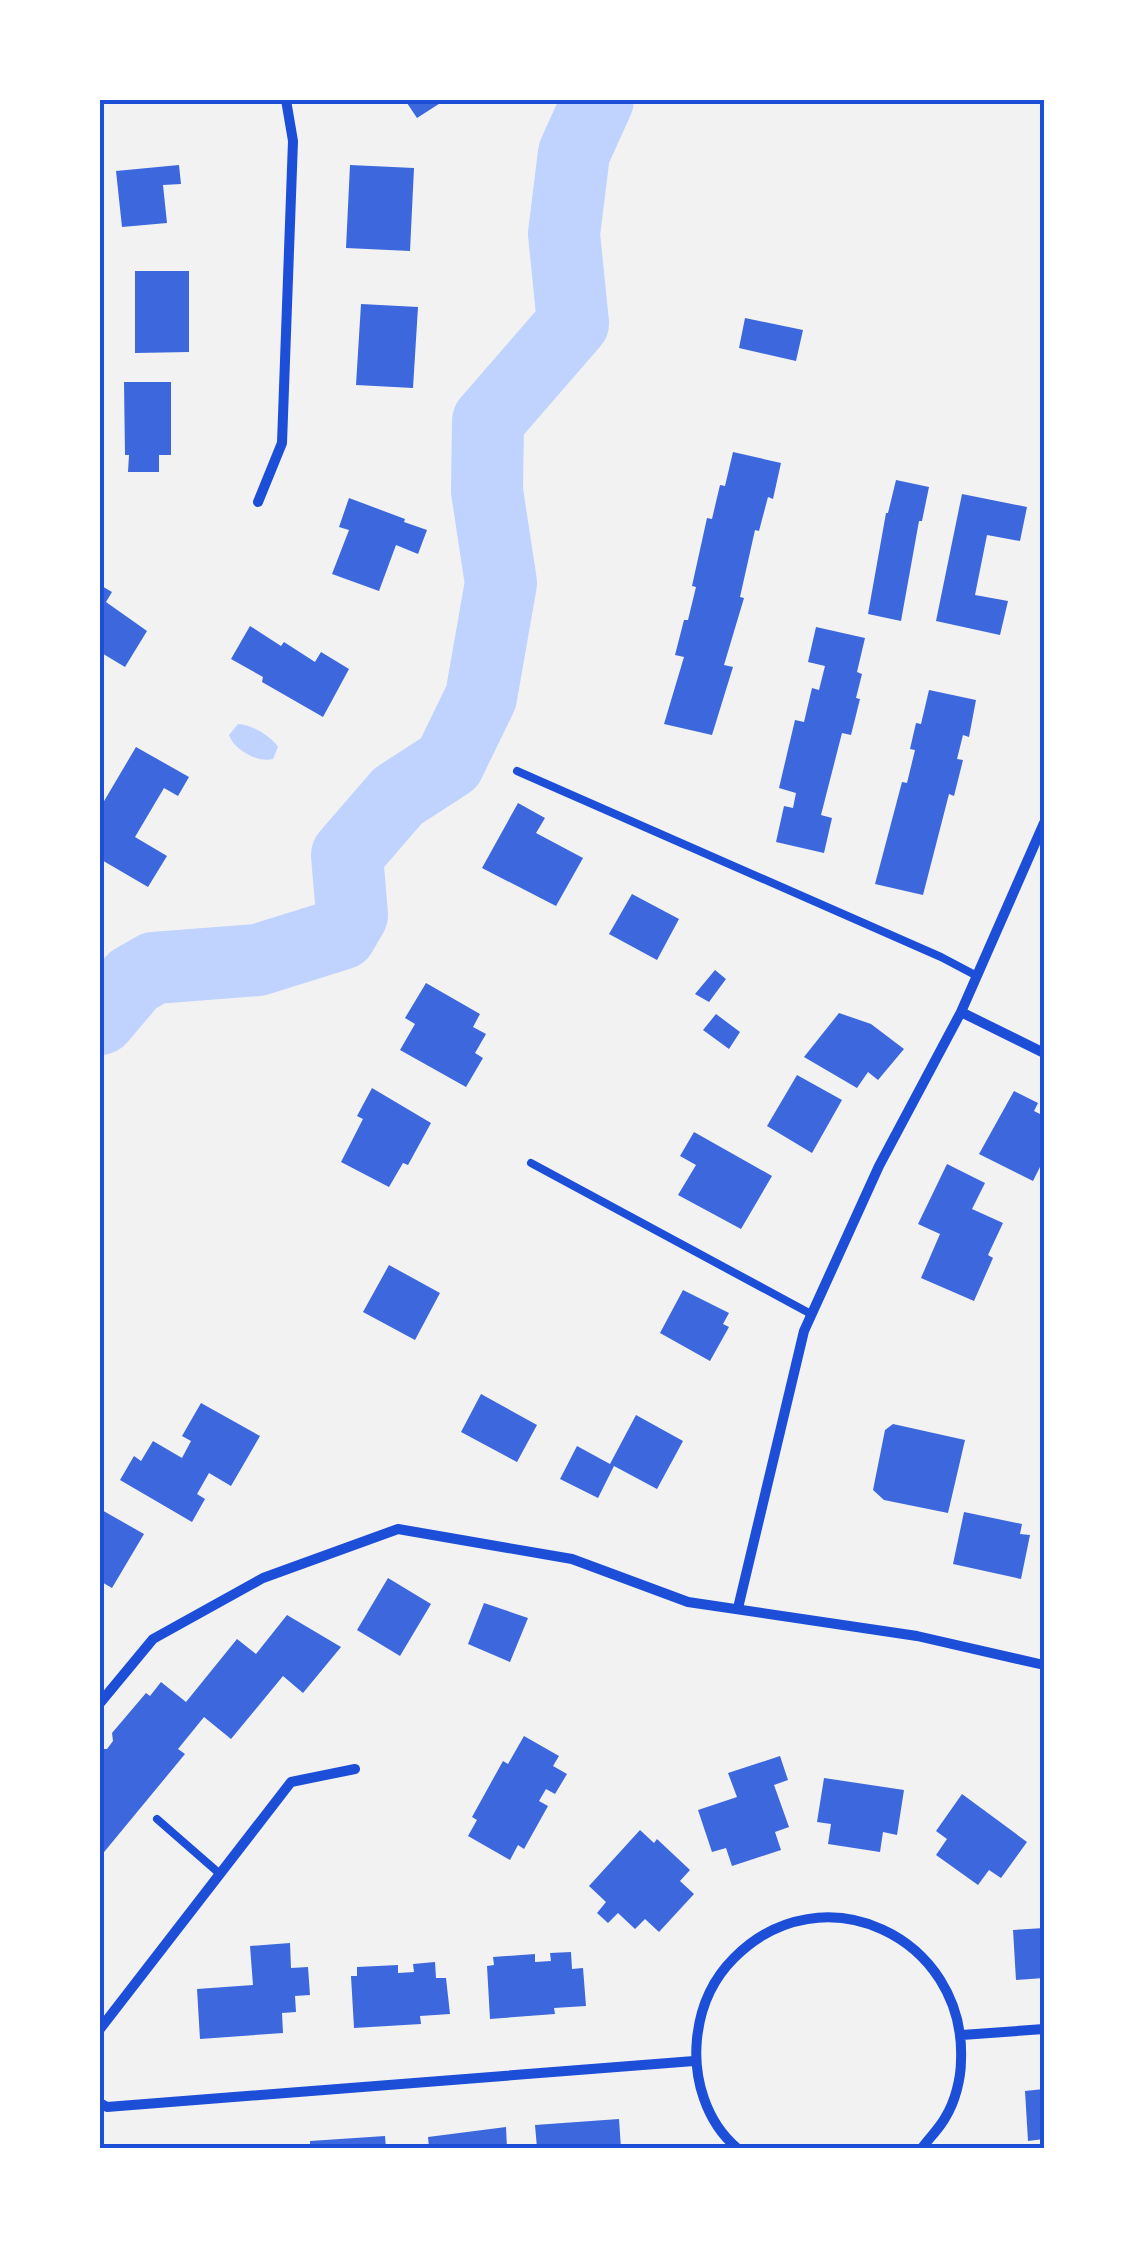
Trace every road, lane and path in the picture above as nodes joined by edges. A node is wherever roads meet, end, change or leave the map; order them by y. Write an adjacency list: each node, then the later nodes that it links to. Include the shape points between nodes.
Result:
1 (286, 100): 2 (street, via 293,141 282,443)
2 (258, 502)
3 (517, 771): 5 (lane)
4 (1044, 823): 5 (street)
5 (976, 976): 6 (street)
6 (961, 1012): 7 (street); 9 (street, via 879,1166)
7 (1044, 1053)
8 (531, 1163): 9 (lane)
9 (812, 1314): 10 (street)
10 (738, 1608): 11 (street, via 917,1636); 12 (street, via 688,1602 572,1559 398,1530 263,1578 153,1639)
11 (1044, 1665)
12 (100, 1703)
13 (355, 1769): 15 (street, via 291,1782)
14 (157, 1819): 15 (lane)
15 (220, 1874): 16 (street)
16 (100, 2029)
17 (1044, 2030): 18 (street)
18 (962, 2035): 19 (street, via 948,1990 921,1954 896,1936 839,1917 793,1921 752,1940 719,1973 699,2015); 22 (street, via 961,2078 946,2118)
19 (694, 2061): 20 (street, via 106,2107); 21 (street, via 704,2102)
20 (100, 2102)
21 (737, 2148)
22 (922, 2148)

